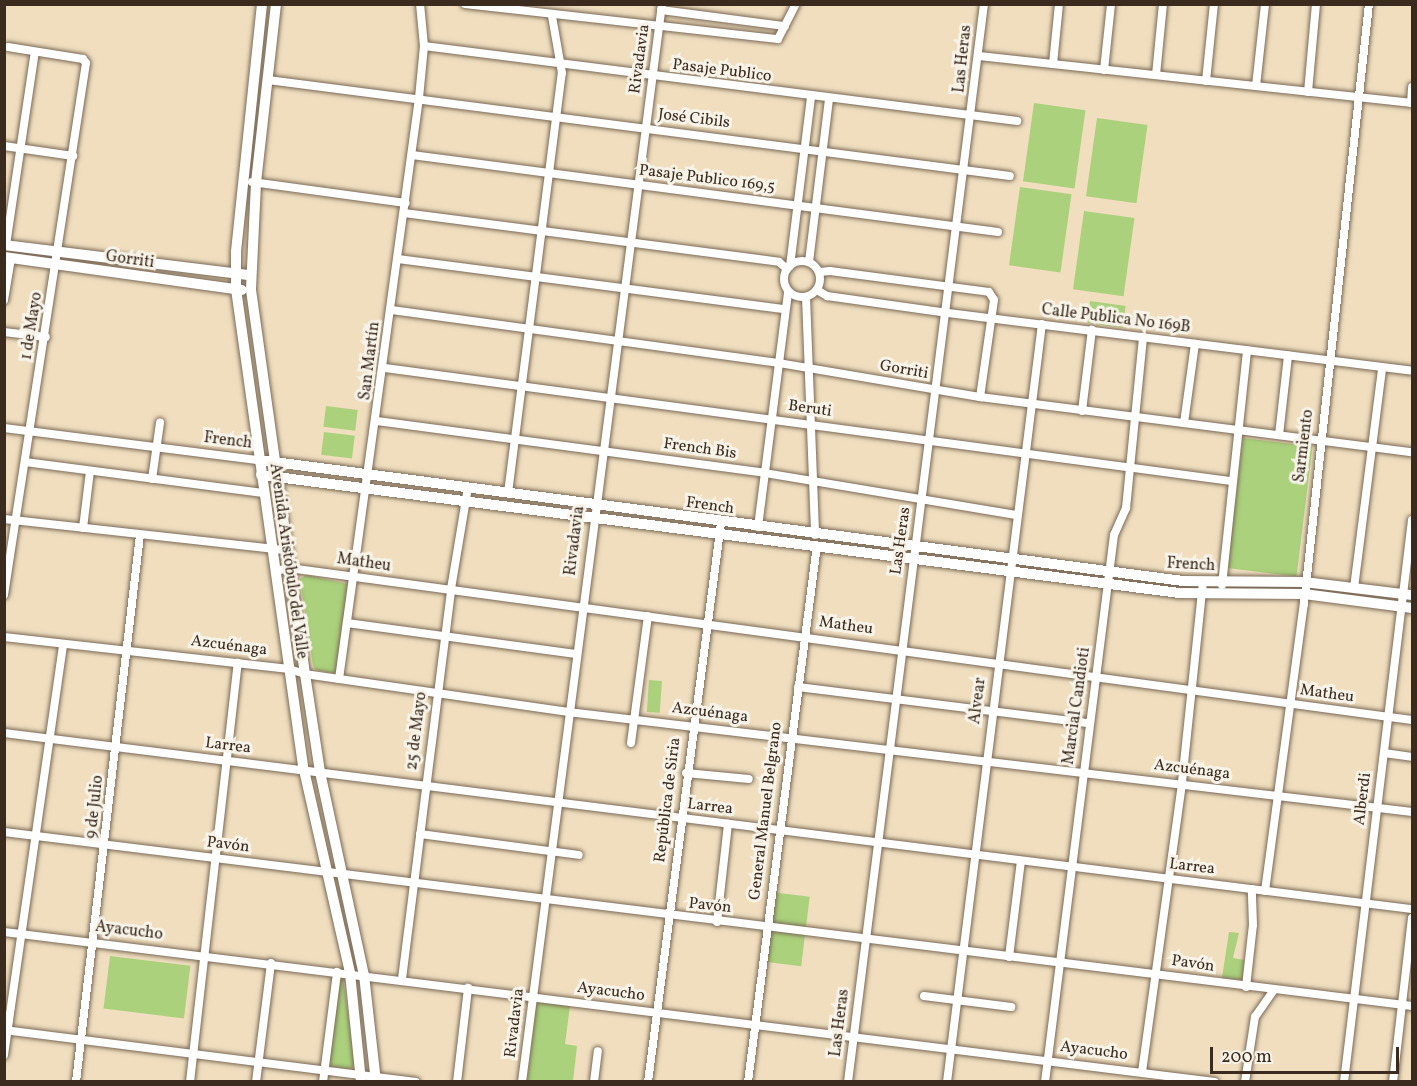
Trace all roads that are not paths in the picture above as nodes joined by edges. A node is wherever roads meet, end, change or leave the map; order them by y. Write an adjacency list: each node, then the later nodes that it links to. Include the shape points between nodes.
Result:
1 (262, 4): 50 (main road, Avenida Aristóbulo del Valle)
2 (276, 4): 27 (main road, Avenida Aristóbulo del Valle)
3 (420, 4): 18 (street, San Martín)
4 (465, 4): 15 (street)
5 (796, 4): 16 (street)
6 (984, 4): 21 (street, Las Heras)
7 (1059, 4): 22 (street)
8 (1111, 4): 24 (street)
9 (1163, 4): 25 (street)
10 (1214, 4): 28 (street)
11 (1265, 4): 29 (street)
12 (1316, 4): 31 (street)
13 (1369, 4): 34 (street, Sarmiento)
14 (662, 7): 16 (street); 17 (street, Rivadavia)
15 (552, 16): 17 (street); 23 (street)
16 (785, 26): 17 (street, via 778,39)
17 (659, 28): 26 (street, Rivadavia)
18 (424, 46): 23 (street, Pasaje Publico); 33 (street, San Martín)
19 (8, 47): 20 (street)
20 (35, 52): 42 (street); 46 (street, 1 de Mayo, via 85,61)
21 (978, 56): 22 (street); 38 (street, Las Heras)
22 (1053, 64): 24 (street)
23 (560, 65): 26 (street, Pasaje Publico); 37 (street)
24 (1104, 70): 25 (street)
25 (1156, 75): 28 (street)
26 (653, 77): 32 (street, Pasaje Publico); 40 (street, Rivadavia)
27 (267, 80): 33 (street, José Cibils); 51 (main road, Avenida Aristóbulo del Valle)
28 (1206, 81): 29 (street)
29 (1256, 86): 31 (street)
30 (1413, 87): 36 (street)
31 (1308, 92): 34 (street)
32 (812, 97): 35 (street, Pasaje Publico); 43 (street)
33 (419, 98): 37 (street, José Cibils); 45 (street, San Martín)
34 (1359, 98): 36 (street); 94 (street, Sarmiento)
35 (829, 99): 38 (street, Pasaje Publico); 44 (street)
36 (1412, 103)
37 (557, 116): 40 (street, José Cibils); 48 (street)
38 (972, 116): 39 (street, Pasaje Publico); 47 (street, Las Heras)
39 (1017, 121)
40 (645, 128): 43 (street, José Cibils); 52 (street, Rivadavia)
41 (4, 146): 42 (street)
42 (21, 148): 46 (street); 61 (street)
43 (805, 149): 44 (street, José Cibils); 54 (street)
44 (822, 151): 47 (street, José Cibils); 55 (street)
45 (412, 155): 48 (street, Pasaje Publico 169,5); 53 (street, San Martín)
46 (73, 156): 62 (street, 1 de Mayo)
47 (966, 170): 49 (street, José Cibils); 57 (street, Las Heras)
48 (549, 173): 52 (street, Pasaje Publico 169,5); 58 (street)
49 (1010, 176)
50 (242, 181): 51 (street); 70 (main road, Avenida Aristóbulo del Valle)
51 (256, 183): 53 (street); 69 (main road, Avenida Aristóbulo del Valle)
52 (638, 186): 54 (street, Pasaje Publico 169,5); 60 (street, Rivadavia)
53 (406, 203): 56 (street, San Martín)
54 (797, 206): 55 (street, Pasaje Publico 169,5); 67 (street)
55 (814, 209): 57 (street, Pasaje Publico 169,5); 65 (street)
56 (404, 213): 58 (street); 64 (street, San Martín)
57 (958, 227): 59 (street, Pasaje Publico 169,5); 72 (street, Las Heras)
58 (541, 230): 60 (street); 71 (street)
59 (998, 232)
60 (631, 243): 67 (street, via 779,262); 73 (street, Rivadavia)
61 (5, 245): 62 (main road, Gorriti)
62 (58, 253): 66 (street, 1 de Mayo); 70 (main road, Gorriti)
63 (8, 258): 66 (main road, Gorriti); 79 (street)
64 (399, 260): 71 (street); 81 (street, San Martín)
65 (809, 262): 67 (street); 68 (street)
66 (56, 265): 74 (main road, Gorriti); 88 (street, 1 de Mayo)
67 (788, 267): 77 (street, via 783,280)
68 (819, 273): 72 (street, via 830,271); 76 (street)
69 (250, 275): 70 (main road, Gorriti); 75 (main road, Avenida Aristóbulo del Valle)
70 (235, 276): 74 (main road, Avenida Aristóbulo del Valle)
71 (537, 277): 73 (street); 85 (street)
72 (951, 287): 82 (street, Las Heras); 83 (street, via 989,292 994,300)
73 (625, 289): 80 (street); 90 (street, Rivadavia)
74 (236, 290): 75 (main road, Gorriti); 124 (main road, Avenida Aristóbulo del Valle)
75 (251, 290): 125 (main road, Avenida Aristóbulo del Valle)
76 (817, 290): 78 (street); 82 (street, Calle Publica No 169B, via 827,296)
77 (788, 292): 78 (street); 80 (street)
78 (806, 297): 97 (street)
79 (4, 300)
80 (785, 309): 95 (street)
81 (392, 310): 85 (street, Gorriti); 96 (street, San Martín)
82 (948, 313): 83 (street, Calle Publica No 169B); 101 (street, Las Heras)
83 (991, 318): 84 (street, Calle Publica No 169B); 103 (street)
84 (1042, 324): 86 (street, Calle Publica No 169B); 104 (street, Alvear)
85 (530, 329): 90 (street, Gorriti); 100 (street)
86 (1092, 330): 89 (street, Calle Publica No 169B); 105 (street)
87 (4, 332): 88 (street)
88 (45, 337): 114 (street, 1 de Mayo)
89 (1143, 337): 91 (street, Calle Publica No 169B); 106 (street, Marcial Candioti)
90 (618, 340): 95 (street, Gorriti); 102 (street, Rivadavia)
91 (1195, 344): 92 (street, Calle Publica No 169B); 110 (street)
92 (1247, 350): 93 (street, Calle Publica No 169B); 113 (street)
93 (1288, 356): 94 (street, Calle Publica No 169B); 115 (street)
94 (1330, 361): 98 (street, Calle Publica No 169B); 117 (street, Sarmiento)
95 (779, 363): 97 (street, Gorriti); 107 (street)
96 (385, 368): 100 (street, Beruti); 108 (street, San Martín)
97 (808, 368): 101 (street, Gorriti); 111 (street)
98 (1382, 368): 99 (street, Calle Publica No 169B); 120 (street)
99 (1413, 372)
100 (522, 386): 102 (street, Beruti); 116 (street)
101 (937, 391): 103 (street, Gorriti); 118 (street, Las Heras)
102 (610, 396): 107 (street, Beruti); 121 (street, Rivadavia)
103 (980, 397): 104 (street, Gorriti)
104 (1032, 404): 105 (street, Gorriti); 123 (street, Alvear)
105 (1082, 411): 106 (street, Gorriti)
106 (1133, 417): 110 (street, Gorriti); 127 (street, Marcial Candioti)
107 (772, 418): 111 (street, Beruti); 129 (street)
108 (377, 421): 116 (street, French Bis); 133 (street, San Martín)
109 (160, 423): 119 (street)
110 (1184, 423): 113 (street, Gorriti)
111 (810, 424): 118 (street, Beruti); 135 (street)
112 (4, 428): 114 (street, French)
113 (1237, 430): 115 (street, Gorriti); 134 (street)
114 (29, 432): 119 (street, French); 126 (street, 1 de Mayo)
115 (1279, 435): 117 (street, Gorriti)
116 (516, 439): 121 (street, French Bis); 138 (street)
117 (1320, 441): 120 (street, Gorriti); 158 (street, Sarmiento)
118 (930, 443): 123 (street, Beruti); 139 (street, Las Heras)
119 (157, 447): 124 (street, French); 132 (street)
120 (1371, 447): 122 (street, Gorriti); 161 (street)
121 (603, 451): 129 (street, French Bis); 140 (street, Rivadavia)
122 (1413, 452)
123 (1025, 455): 127 (street, Beruti); 141 (street, Alvear)
124 (258, 460): 125 (main road, French); 131 (main road, Avenida Aristóbulo del Valle)
125 (274, 461): 130 (main road, Avenida Aristóbulo del Valle); 133 (main road, French)
126 (25, 462): 128 (street); 143 (street, 1 de Mayo)
127 (1128, 468): 134 (street, Beruti); 157 (street, Marcial Candioti, via 1126,508 1116,530)
128 (90, 471): 132 (street); 147 (street)
129 (765, 473): 135 (street, French Bis); 146 (street)
130 (276, 474): 131 (main road, French); 133 (main road, French); 150 (main road, Avenida Aristóbulo del Valle)
131 (261, 475): 136 (main road, Avenida Aristóbulo del Valle)
132 (152, 479): 136 (street)
133 (368, 481): 137 (main road, French); 156 (street, San Martín)
134 (1231, 481): 159 (street)
135 (813, 483): 139 (street, French Bis); 149 (street)
136 (263, 493): 151 (main road, Avenida Aristóbulo del Valle)
137 (467, 493): 138 (main road, French); 140 (main road, French); 162 (street, 25 de Mayo)
138 (508, 493): 140 (main road, French)
139 (922, 501): 141 (street, French Bis); 152 (street, Las Heras)
140 (594, 511): 145 (main road, French); 166 (street, Rivadavia)
141 (1017, 515): 153 (street, Alvear)
142 (4, 519): 143 (street)
143 (16, 520): 147 (street); 164 (street, 1 de Mayo)
144 (1413, 520): 165 (street, Alberdi)
145 (720, 527): 146 (main road, French); 149 (main road, French); 170 (street, República de Siria)
146 (758, 527): 149 (main road, French)
147 (83, 528): 148 (street)
148 (140, 535): 151 (street); 176 (street, 9 de Julio)
149 (816, 540): 152 (main road, French); 172 (street, General Manuel Belgrano)
150 (286, 550): 151 (street); 154 (main road, Avenida Aristóbulo del Valle)
151 (272, 551): 155 (main road, Avenida Aristóbulo del Valle)
152 (914, 552): 153 (main road, French); 175 (street, Las Heras)
153 (1012, 565): 157 (main road, French); 179 (street, Alvear)
154 (289, 568): 155 (street, Matheu); 156 (street, Matheu); 181 (main road, Avenida Aristóbulo del Valle)
155 (275, 571): 180 (main road, Avenida Aristóbulo del Valle)
156 (354, 577): 162 (street, Matheu); 169 (street, San Martín)
157 (1110, 578): 160 (main road, French); 182 (street, Marcial Candioti)
158 (1304, 582): 159 (main road, French); 161 (main road, French); 163 (street, Sarmiento)
159 (1222, 587): 160 (main road, French); 163 (main road, French)
160 (1203, 588): 185 (street)
161 (1353, 588): 165 (main road, French)
162 (451, 590): 166 (street, Matheu); 171 (street, 25 de Mayo)
163 (1304, 594): 167 (main road, French); 188 (street, Sarmiento)
164 (4, 595)
165 (1408, 595): 167 (street, Alberdi)
166 (582, 607): 168 (street, Matheu); 177 (street, Rivadavia)
167 (1407, 607): 191 (street, Alberdi)
168 (648, 616): 170 (street, Matheu); 192 (street)
169 (347, 623): 171 (street); 183 (street, San Martín)
170 (707, 623): 172 (street, Matheu); 195 (street, República de Siria)
171 (445, 636): 177 (street); 186 (street, 25 de Mayo)
172 (805, 636): 175 (street, Matheu); 184 (street, General Manuel Belgrano)
173 (4, 637): 174 (street, Azcuénaga)
174 (63, 646): 176 (street, Azcuénaga); 198 (street)
175 (903, 649): 179 (street, Matheu); 187 (street, Las Heras)
176 (125, 651): 178 (street, Azcuénaga); 200 (street, 9 de Julio)
177 (576, 654): 190 (street, Rivadavia)
178 (238, 663): 180 (street, Azcuénaga); 204 (street)
179 (998, 663): 182 (street, Matheu); 189 (street, Alvear)
180 (289, 669): 181 (street, Azcuénaga); 206 (main road, Avenida Aristóbulo del Valle)
181 (305, 674): 183 (street, Azcuénaga); 207 (main road, Avenida Aristóbulo del Valle)
182 (1095, 676): 185 (street, Matheu); 194 (street, Marcial Candioti)
183 (339, 679): 186 (street, Azcuénaga)
184 (798, 687): 187 (street); 197 (street, General Manuel Belgrano)
185 (1193, 690): 188 (street, Matheu); 211 (street)
186 (437, 694): 190 (street, Azcuénaga); 212 (street, 25 de Mayo)
187 (895, 700): 189 (street); 201 (street, Las Heras)
188 (1290, 704): 191 (street, Matheu); 213 (street, Sarmiento)
189 (992, 711): 194 (street); 205 (street, Alvear)
190 (568, 712): 192 (street, Azcuénaga); 214 (street, Rivadavia)
191 (1388, 718): 193 (street, Matheu); 202 (street, Alberdi)
192 (634, 719): 195 (street, Azcuénaga); 199 (street)
193 (1413, 720)
194 (1089, 723): 209 (street, Marcial Candioti)
195 (692, 726): 197 (street, Azcuénaga); 208 (street, República de Siria)
196 (4, 733): 198 (street, Larrea)
197 (791, 739): 201 (street, Azcuénaga); 219 (street, General Manuel Belgrano)
198 (49, 740): 200 (street, Larrea); 222 (street)
199 (631, 743)
200 (116, 748): 204 (street, Larrea); 224 (street, 9 de Julio)
201 (889, 751): 205 (street, Azcuénaga); 223 (street, Las Heras)
202 (1384, 753): 203 (street); 215 (street, Alberdi)
203 (1413, 757)
204 (225, 761): 206 (street, Larrea); 228 (street)
205 (986, 763): 209 (street, Azcuénaga); 227 (street, Alvear)
206 (304, 770): 207 (street, Larrea); 231 (main road, Avenida Aristóbulo del Valle)
207 (320, 772): 212 (street, Larrea); 232 (main road, Avenida Aristóbulo del Valle)
208 (687, 773): 210 (street); 217 (street, República de Siria)
209 (1083, 774): 211 (street, Azcuénaga); 230 (street, Marcial Candioti)
210 (749, 779)
211 (1182, 783): 213 (street, Azcuénaga); 233 (street)
212 (426, 786): 214 (street, Larrea); 221 (street, 25 de Mayo)
213 (1276, 796): 215 (street, Azcuénaga); 236 (street, Sarmiento)
214 (557, 802): 217 (street, Larrea); 225 (street, Rivadavia)
215 (1377, 808): 216 (street, Azcuénaga); 238 (street, Alberdi)
216 (1413, 812)
217 (681, 818): 218 (street, Larrea); 240 (street, República de Siria)
218 (728, 824): 219 (street, Larrea); 242 (street)
219 (778, 831): 223 (street, Larrea); 243 (street, General Manuel Belgrano)
220 (4, 832): 222 (street, Pavón)
221 (420, 834): 225 (street); 234 (street, 25 de Mayo)
222 (33, 836): 224 (street, Pavón); 245 (street)
223 (878, 844): 227 (street, Larrea); 246 (street, Las Heras)
224 (106, 845): 228 (street, Pavón); 247 (street, 9 de Julio)
225 (552, 852): 226 (street); 237 (street, Rivadavia)
226 (579, 855)
227 (973, 855): 229 (street, Larrea); 248 (street, Alvear)
228 (214, 858): 231 (street, Pavón); 249 (street)
229 (1021, 861): 230 (street, Larrea); 250 (street)
230 (1071, 867): 233 (street, Larrea); 251 (street, Marcial Candioti)
231 (327, 872): 232 (street, Pavón); 254 (main road, Avenida Aristóbulo del Valle)
232 (342, 874): 234 (street, Pavón); 256 (main road, Avenida Aristóbulo del Valle)
233 (1168, 879): 235 (street, Larrea); 255 (street)
234 (413, 882): 237 (street, Pavón); 257 (street, 25 de Mayo)
235 (1252, 890): 236 (street, Larrea); 258 (street, via 1253,925)
236 (1265, 891): 238 (street, Larrea)
237 (546, 899): 240 (street, Pavón); 262 (street, Rivadavia)
238 (1366, 903): 239 (street, Larrea); 263 (street, Alberdi)
239 (1413, 909)
240 (669, 916): 242 (street, Pavón); 268 (street, República de Siria)
241 (1413, 918): 265 (street)
242 (717, 922): 243 (street, Pavón)
243 (766, 927): 246 (street, Pavón); 269 (street, General Manuel Belgrano)
244 (4, 932): 245 (street, Ayacucho)
245 (20, 934): 247 (street, Ayacucho); 270 (street)
246 (866, 939): 248 (street, Pavón); 271 (street, Las Heras)
247 (93, 942): 249 (street, Ayacucho); 272 (street, 9 de Julio)
248 (963, 951): 250 (street, Pavón); 264 (street, Alvear)
249 (203, 955): 252 (street, Ayacucho); 275 (street)
250 (1009, 957): 251 (street, Pavón)
251 (1059, 962): 255 (street, Pavón); 278 (street, Marcial Candioti)
252 (271, 963): 253 (street, Ayacucho); 277 (street)
253 (337, 972): 254 (street, Ayacucho); 279 (street)
254 (350, 973): 256 (street, Ayacucho); 281 (main road, Avenida Aristóbulo del Valle)
255 (1155, 974): 258 (street, Pavón); 280 (street)
256 (364, 975): 257 (street, Ayacucho); 282 (main road, Avenida Aristóbulo del Valle)
257 (402, 980): 259 (street, Ayacucho)
258 (1246, 987): 260 (street, Pavón)
259 (468, 988): 262 (street, Ayacucho); 288 (street)
260 (1273, 991): 263 (street, Pavón); 297 (street, via 1255,1017)
261 (924, 996): 264 (street)
262 (533, 997): 268 (street, Ayacucho); 289 (street, Rivadavia)
263 (1354, 999): 265 (street, Pavón); 298 (street, Alberdi)
264 (957, 1000): 267 (street); 273 (street, Alvear)
265 (1401, 1004): 266 (street, Pavón); 299 (street)
266 (1413, 1006)
267 (1011, 1007)
268 (657, 1012): 269 (street, Ayacucho); 291 (street, República de Siria)
269 (754, 1024): 271 (street, Ayacucho); 292 (street, General Manuel Belgrano)
270 (6, 1030): 272 (street); 276 (street)
271 (854, 1037): 273 (street, Ayacucho); 293 (street, Las Heras)
272 (82, 1040): 275 (street); 283 (street, 9 de Julio)
273 (951, 1048): 278 (street, Ayacucho); 294 (street, Alvear)
274 (598, 1051): 290 (street)
275 (193, 1053): 277 (street); 284 (street)
276 (4, 1055)
277 (259, 1061): 279 (street); 285 (street)
278 (1047, 1061): 280 (street, Ayacucho); 295 (street, Marcial Candioti)
279 (325, 1070): 281 (street); 286 (street)
280 (1145, 1075): 296 (street, Ayacucho)
281 (361, 1078): 282 (street)
282 (376, 1079): 287 (street)
283 (76, 1082)
284 (190, 1082)
285 (256, 1082)
286 (323, 1082)
287 (416, 1082)
288 (457, 1082)
289 (522, 1082)
290 (594, 1082)
291 (648, 1082)
292 (748, 1082)
293 (848, 1082)
294 (947, 1082)
295 (1045, 1082)
296 (1215, 1082)
297 (1245, 1082)
298 (1344, 1082)
299 (1393, 1082)

